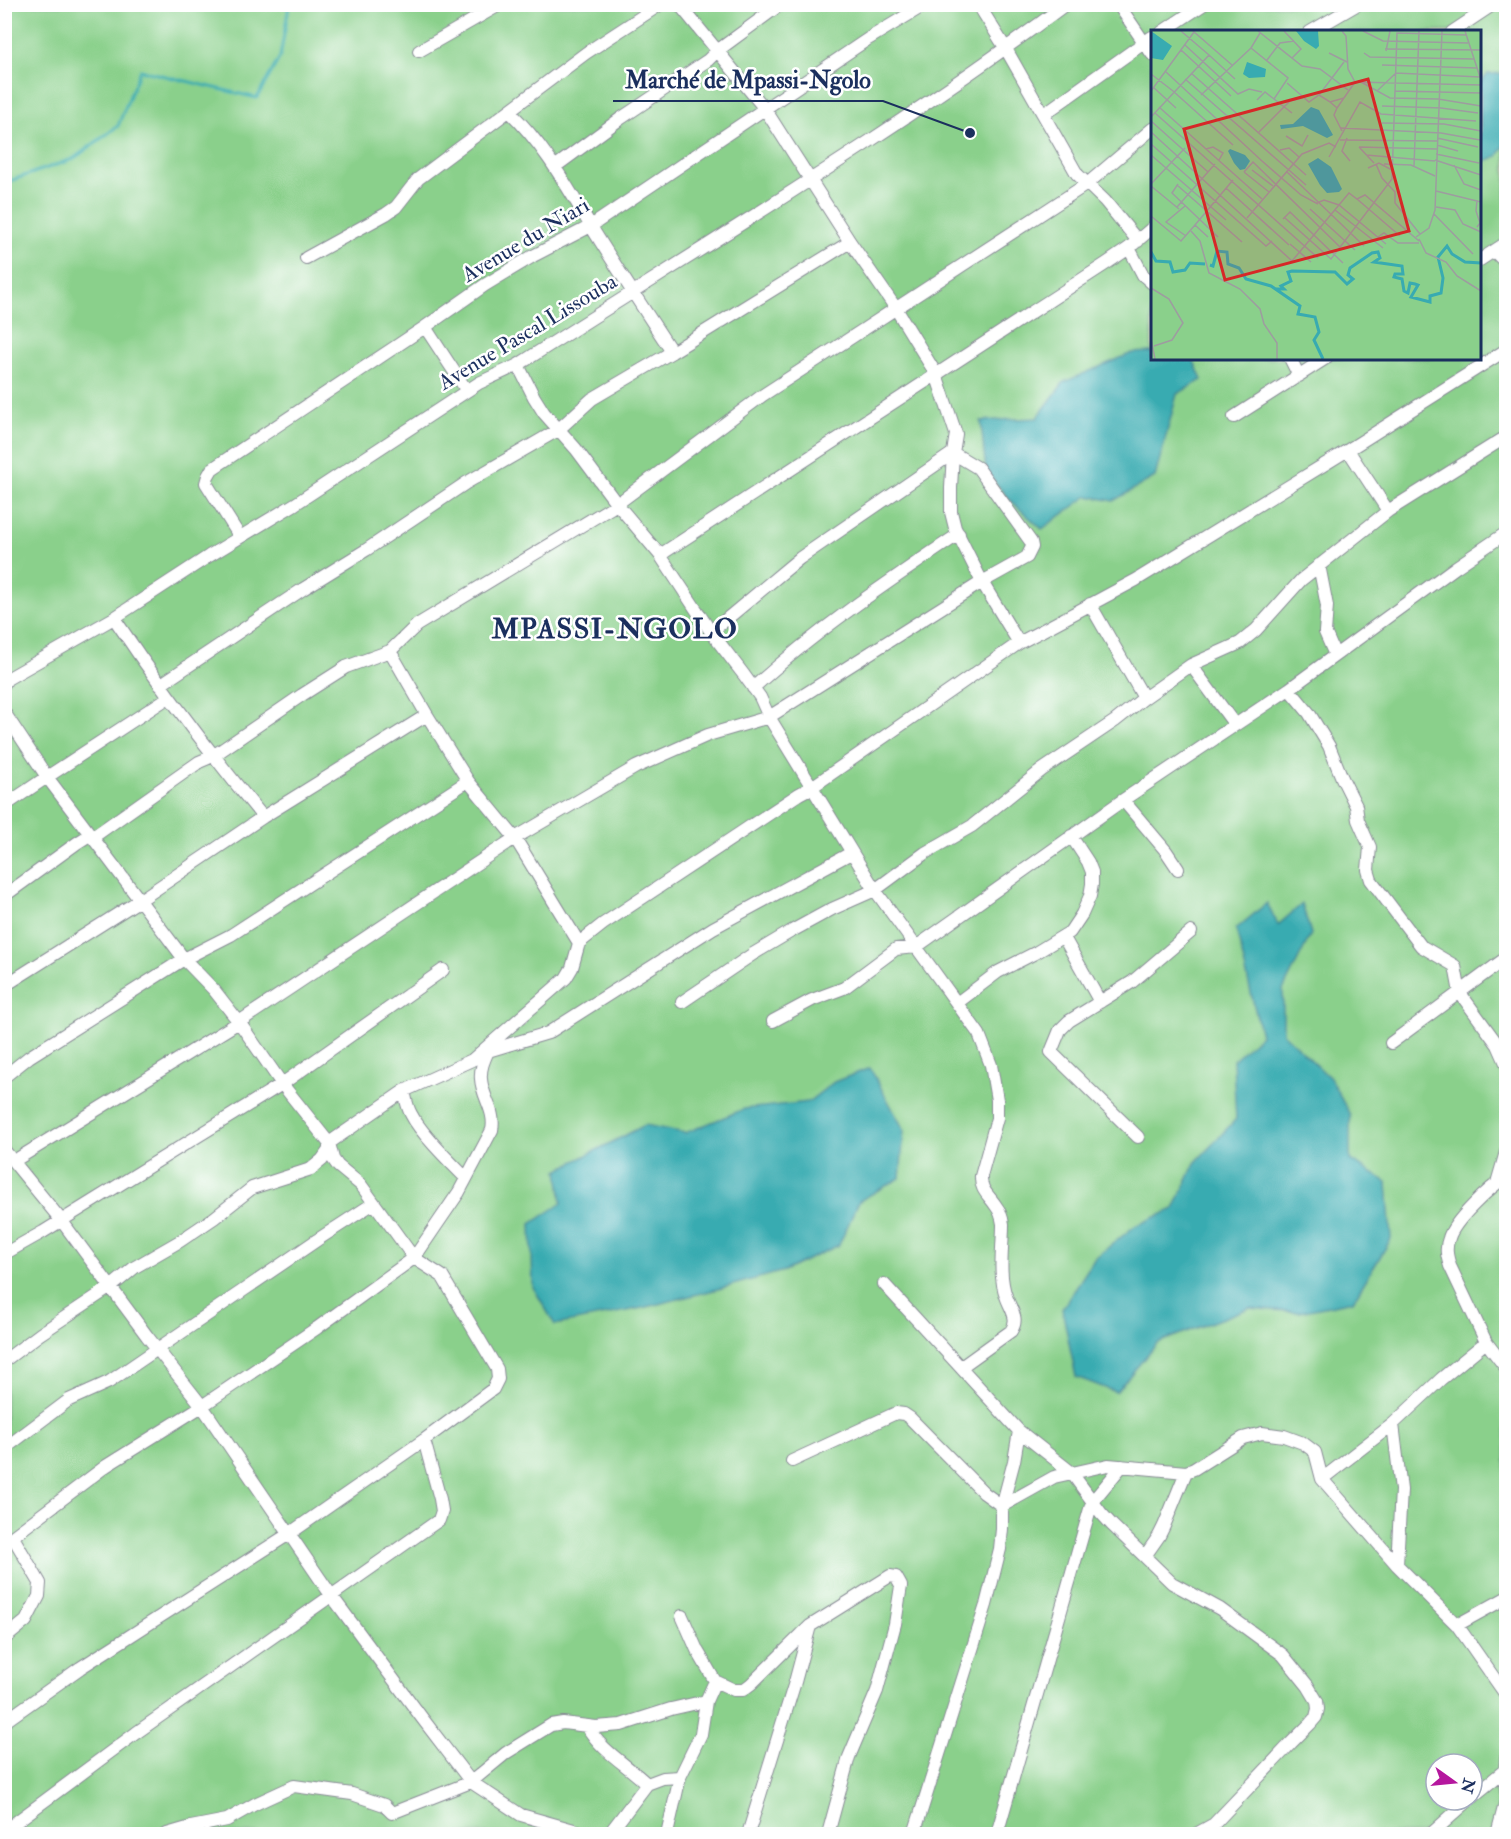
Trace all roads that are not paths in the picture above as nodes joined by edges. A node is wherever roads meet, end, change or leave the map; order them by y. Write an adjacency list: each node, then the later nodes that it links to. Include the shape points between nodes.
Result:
1 (501, 4): 17 (street)
2 (661, 4): 20 (street, via 586,53)
3 (679, 4): 18 (street)
4 (781, 4): 18 (street)
5 (926, 4): 19 (street, Avenue du Niari)
6 (978, 4): 16 (street)
7 (1066, 4): 16 (street, Avenue Pascal Lissouba)
8 (1119, 4): 15 (street)
9 (1204, 4): 12 (street)
10 (1494, 4): 14 (street)
11 (1354, 6): 13 (street)
12 (1165, 30)
13 (1313, 30)
14 (1455, 30)
15 (1148, 40): 21 (street)
16 (1006, 49): 21 (street); 24 (street, Avenue Pascal Lissouba)
17 (419, 51)
18 (717, 51): 19 (street); 23 (street)
19 (765, 109): 24 (street); 26 (street, Avenue du Niari)
20 (509, 111): 23 (street); 32 (street, via 418,179 396,207)
21 (1044, 114): 25 (street, via 1069,161)
22 (1151, 130): 25 (street)
23 (555, 166): 26 (street)
24 (810, 180): 28 (street); 36 (street, Avenue Pascal Lissouba)
25 (1087, 184): 30 (street, via 1105,201); 37 (street)
26 (591, 226): 36 (street); 38 (street, Avenue du Niari, via 485,285)
27 (1151, 229): 30 (street)
28 (850, 242): 37 (street); 40 (street)
29 (1506, 243): 31 (street)
30 (1133, 244): 35 (street, via 1143,275); 44 (street)
31 (1494, 251): 33 (street); 34 (street)
32 (306, 258)
33 (1481, 259)
34 (1506, 263)
35 (1151, 283)
36 (633, 291): 40 (street); 43 (street, Avenue Pascal Lissouba)
37 (896, 308): 44 (street); 52 (street, via 763,395)
38 (425, 327): 46 (street); 56 (street, Avenue du Niari, via 212,469 206,483)
39 (1506, 350): 50 (street)
40 (672, 352): 48 (street, via 592,399)
41 (1291, 360): 45 (street)
42 (1323, 360): 45 (street)
43 (518, 365): 46 (street, Avenue Pascal Lissouba); 48 (street, via 534,397)
44 (936, 374): 51 (street, via 956,434); 57 (street)
45 (1299, 376): 47 (street)
46 (467, 391): 56 (street, Avenue Pascal Lissouba)
47 (1234, 417)
48 (558, 430): 52 (street); 68 (street, via 466,483)
49 (1506, 436): 53 (street)
50 (1348, 450): 53 (street); 60 (street)
51 (952, 453): 55 (street, via 951,512); 59 (street, via 978,468 1031,542 1027,557); 62 (street, via 800,558)
52 (617, 504): 57 (street); 64 (street, via 417,625)
53 (1388, 511): 58 (street)
54 (1506, 533): 65 (street)
55 (959, 534): 59 (street); 69 (street, via 785,658)
56 (240, 537): 61 (street, Avenue Pascal Lissouba)
57 (660, 555): 62 (street)
58 (1318, 565): 65 (street, via 1328,606 1325,632); 66 (street, via 1240,643)
59 (982, 582): 63 (street); 75 (street)
60 (1090, 604): 63 (street); 72 (street)
61 (114, 618): 67 (street, Avenue Pascal Lissouba); 68 (street)
62 (711, 632): 69 (street)
63 (1019, 643): 80 (street)
64 (390, 651): 74 (street); 77 (street, via 346,667)
65 (1335, 655): 70 (street)
66 (1191, 665): 72 (street); 76 (street)
67 (4, 684)
68 (160, 686): 71 (street)
69 (753, 688): 75 (street)
70 (1289, 689): 76 (street); 100 (street, via 1325,738 1353,799 1370,846 1371,880 1421,946 1455,966)
71 (169, 698): 77 (street); 78 (street)
72 (1144, 698): 89 (street, via 1042,770 972,826 925,853)
73 (4, 712): 78 (street)
74 (427, 715): 79 (street); 83 (street)
75 (769, 717): 80 (street); 86 (street, via 708,735 636,767)
76 (1235, 725): 81 (street)
77 (213, 756): 83 (street); 84 (street)
78 (47, 777): 82 (street); 84 (street)
79 (468, 781): 86 (street); 97 (street, via 231,935)
80 (813, 787): 87 (street); 94 (street)
81 (1123, 800): 85 (street); 88 (street)
82 (4, 806)
83 (263, 817): 91 (street)
84 (93, 837): 90 (street, via 77,843); 91 (street)
85 (1071, 837): 93 (street, via 1088,862 1092,884 1082,914); 95 (street)
86 (515, 838): 94 (street); 105 (street)
87 (851, 853): 89 (street); 107 (street, via 713,928 548,1033)
88 (1178, 869)
89 (875, 890): 95 (street); 101 (street, via 790,932)
90 (4, 896)
91 (140, 900): 97 (street); 99 (street)
92 (1191, 932): 102 (street, via 1132,982)
93 (1063, 936): 102 (street); 103 (street, via 998,972)
94 (579, 943): 108 (street, via 566,978)
95 (916, 947): 103 (street); 104 (street, via 896,949 844,988)
96 (1506, 958): 100 (street)
97 (184, 959): 105 (street); 110 (street, via 29,1057)
98 (443, 970): 111 (street)
99 (4, 986)
100 (1460, 993): 106 (street); 109 (street, via 1498,1045)
101 (682, 1002)
102 (1100, 1002): 113 (street, via 1060,1030 1051,1052)
103 (957, 1003): 129 (street, via 979,1034 991,1065 997,1118 980,1182 1001,1215 1003,1285 1016,1318 1011,1331)
104 (773, 1021)
105 (239, 1022): 111 (street); 117 (street)
106 (1391, 1043)
107 (488, 1051): 108 (street); 118 (street, via 481,1080 494,1121)
108 (472, 1060): 112 (street)
109 (1506, 1063)
110 (4, 1077)
111 (282, 1084): 114 (street); 121 (street)
112 (404, 1091): 114 (street); 118 (street, via 416,1122)
113 (1138, 1137)
114 (329, 1143): 120 (street, via 333,1160 361,1185); 125 (street, via 322,1160 311,1169 252,1188)
115 (4, 1150): 117 (street)
116 (1506, 1152): 119 (street)
117 (14, 1161): 121 (street)
118 (466, 1178): 123 (street)
119 (1502, 1180): 126 (street, via 1452,1229 1446,1253)
120 (374, 1203): 123 (street); 127 (street)
121 (61, 1220): 122 (street); 125 (street)
122 (4, 1254)
123 (414, 1258): 131 (street); 134 (street, via 442,1276 497,1369 498,1379 493,1389)
124 (884, 1284): 129 (street)
125 (112, 1286): 127 (street); 128 (street)
126 (1486, 1342): 130 (street); 132 (street)
127 (158, 1349): 131 (street); 135 (street, via 109,1382 69,1400)
128 (4, 1361)
129 (961, 1367): 133 (street)
130 (1506, 1368)
131 (202, 1406): 143 (street); 144 (street, via 106,1466)
132 (1393, 1424): 140 (street); 146 (street, via 1401,1491)
133 (1018, 1431): 138 (street); 142 (street)
134 (424, 1440): 143 (street); 147 (street, via 440,1499 439,1520)
135 (4, 1449)
136 (792, 1461): 142 (street, via 876,1421 904,1414)
137 (1122, 1466): 138 (street); 139 (street); 141 (street)
138 (1071, 1472): 141 (street); 142 (street, via 1054,1477)
139 (1186, 1472): 140 (street, via 1243,1438 1262,1433 1284,1436 1315,1452); 145 (street, via 1164,1527)
140 (1322, 1479): 146 (street)
141 (1092, 1502): 145 (street); 174 (street)
142 (1002, 1506): 173 (street, via 999,1549 986,1605)
143 (289, 1534): 147 (street); 156 (street, via 80,1668)
144 (9, 1540): 152 (street, via 40,1582 39,1596 26,1621)
145 (1144, 1556): 175 (street, via 1172,1582 1220,1609 1283,1655 1317,1701 1316,1717 1310,1724 1214,1824)
146 (1397, 1564): 150 (street)
147 (331, 1595): 160 (street); 166 (street)
148 (1506, 1598): 150 (street)
149 (682, 1616): 153 (street)
150 (1457, 1625): 154 (street)
151 (810, 1626): 153 (street, via 743,1690); 171 (street); 172 (street, via 890,1576 899,1580 895,1624 877,1691 849,1757)
152 (4, 1639)
153 (715, 1681): 155 (street)
154 (1506, 1695)
155 (706, 1701): 157 (street, via 621,1725); 159 (street, via 701,1734)
156 (4, 1722)
157 (587, 1725): 160 (street, via 551,1725 506,1753); 161 (street, via 605,1750)
158 (1506, 1764): 162 (street); 163 (street)
159 (680, 1777): 161 (street); 170 (street)
160 (471, 1782): 167 (street, via 392,1813 384,1805 352,1794 294,1786 227,1820); 168 (street, via 521,1815)
161 (647, 1784): 169 (street)
162 (1484, 1786)
163 (1506, 1792)
164 (1506, 1800): 177 (street)
165 (1456, 1812): 176 (street)
166 (4, 1830)
167 (167, 1834)
168 (588, 1834)
169 (609, 1834)
170 (667, 1834)
171 (748, 1834)
172 (828, 1834)
173 (914, 1834)
174 (997, 1834)
175 (1196, 1834)
176 (1431, 1834)
177 (1497, 1834)

